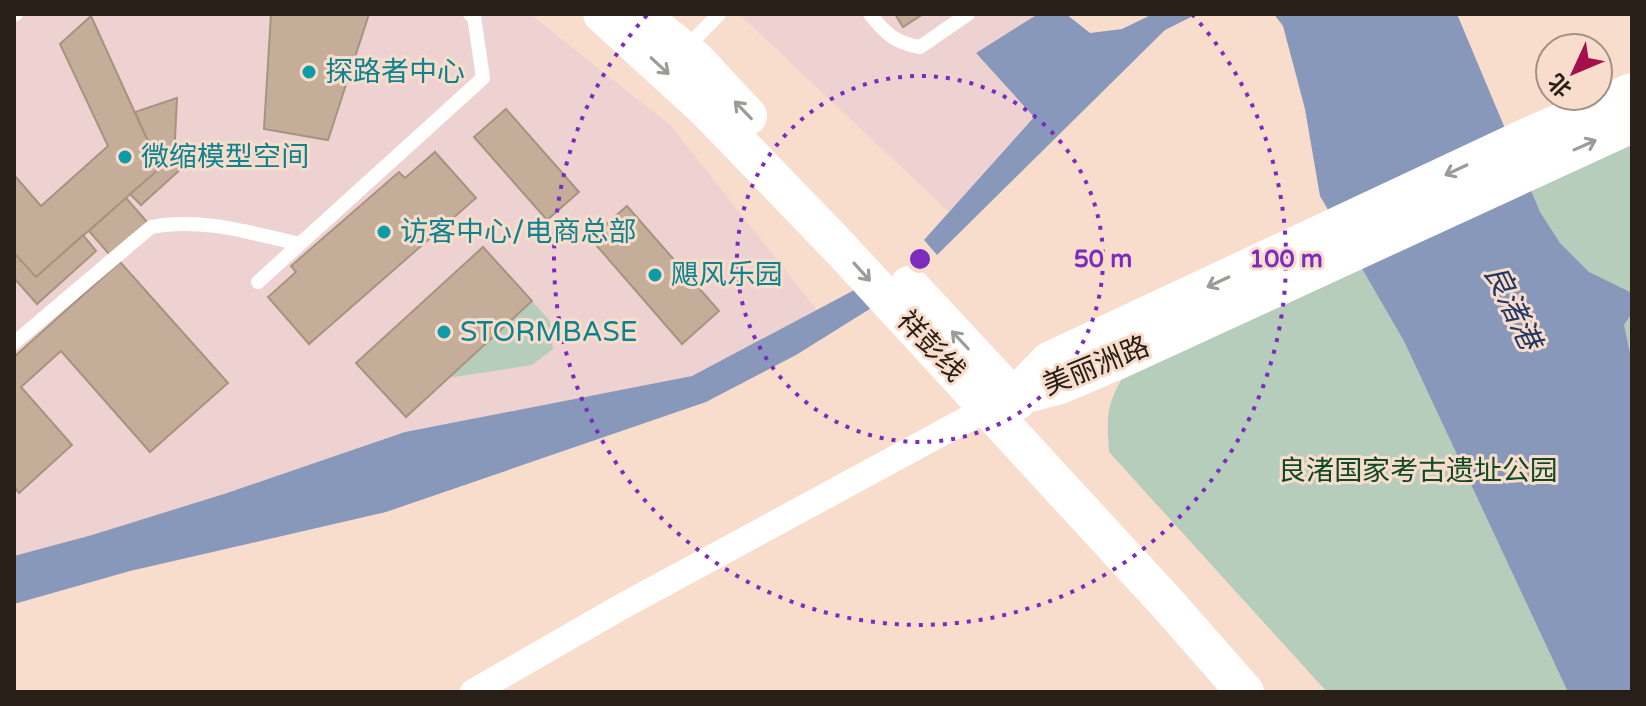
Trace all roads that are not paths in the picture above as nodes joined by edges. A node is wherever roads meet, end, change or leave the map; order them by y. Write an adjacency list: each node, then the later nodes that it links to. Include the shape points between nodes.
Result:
1 (602, 14): 14 (main road, 祥彭线, one-way to 14, via 706,109)
2 (639, 14): 7 (main road, 祥彭线)
3 (719, 14): 7 (lane)
4 (870, 14): 5 (lane, via 885,34 920,47)
5 (968, 14)
6 (473, 15): 11 (lane, via 483,78)
7 (684, 51): 14 (main road, 祥彭线, one-way to 7)
8 (1632, 92): 10 (main road, 美丽洲路)
9 (1632, 124): 10 (main road, 美丽洲路, one-way to 9)
10 (1533, 151): 14 (main road, 美丽洲路, via 1320,251 1049,361)
11 (300, 244): 12 (lane); 13 (lane, via 210,225 151,227)
12 (258, 282)
13 (14, 343)
14 (1001, 402): 15 (street); 16 (main road, 祥彭线); 17 (main road, 祥彭线)
15 (473, 692)
16 (1245, 692)
17 (1266, 692)

